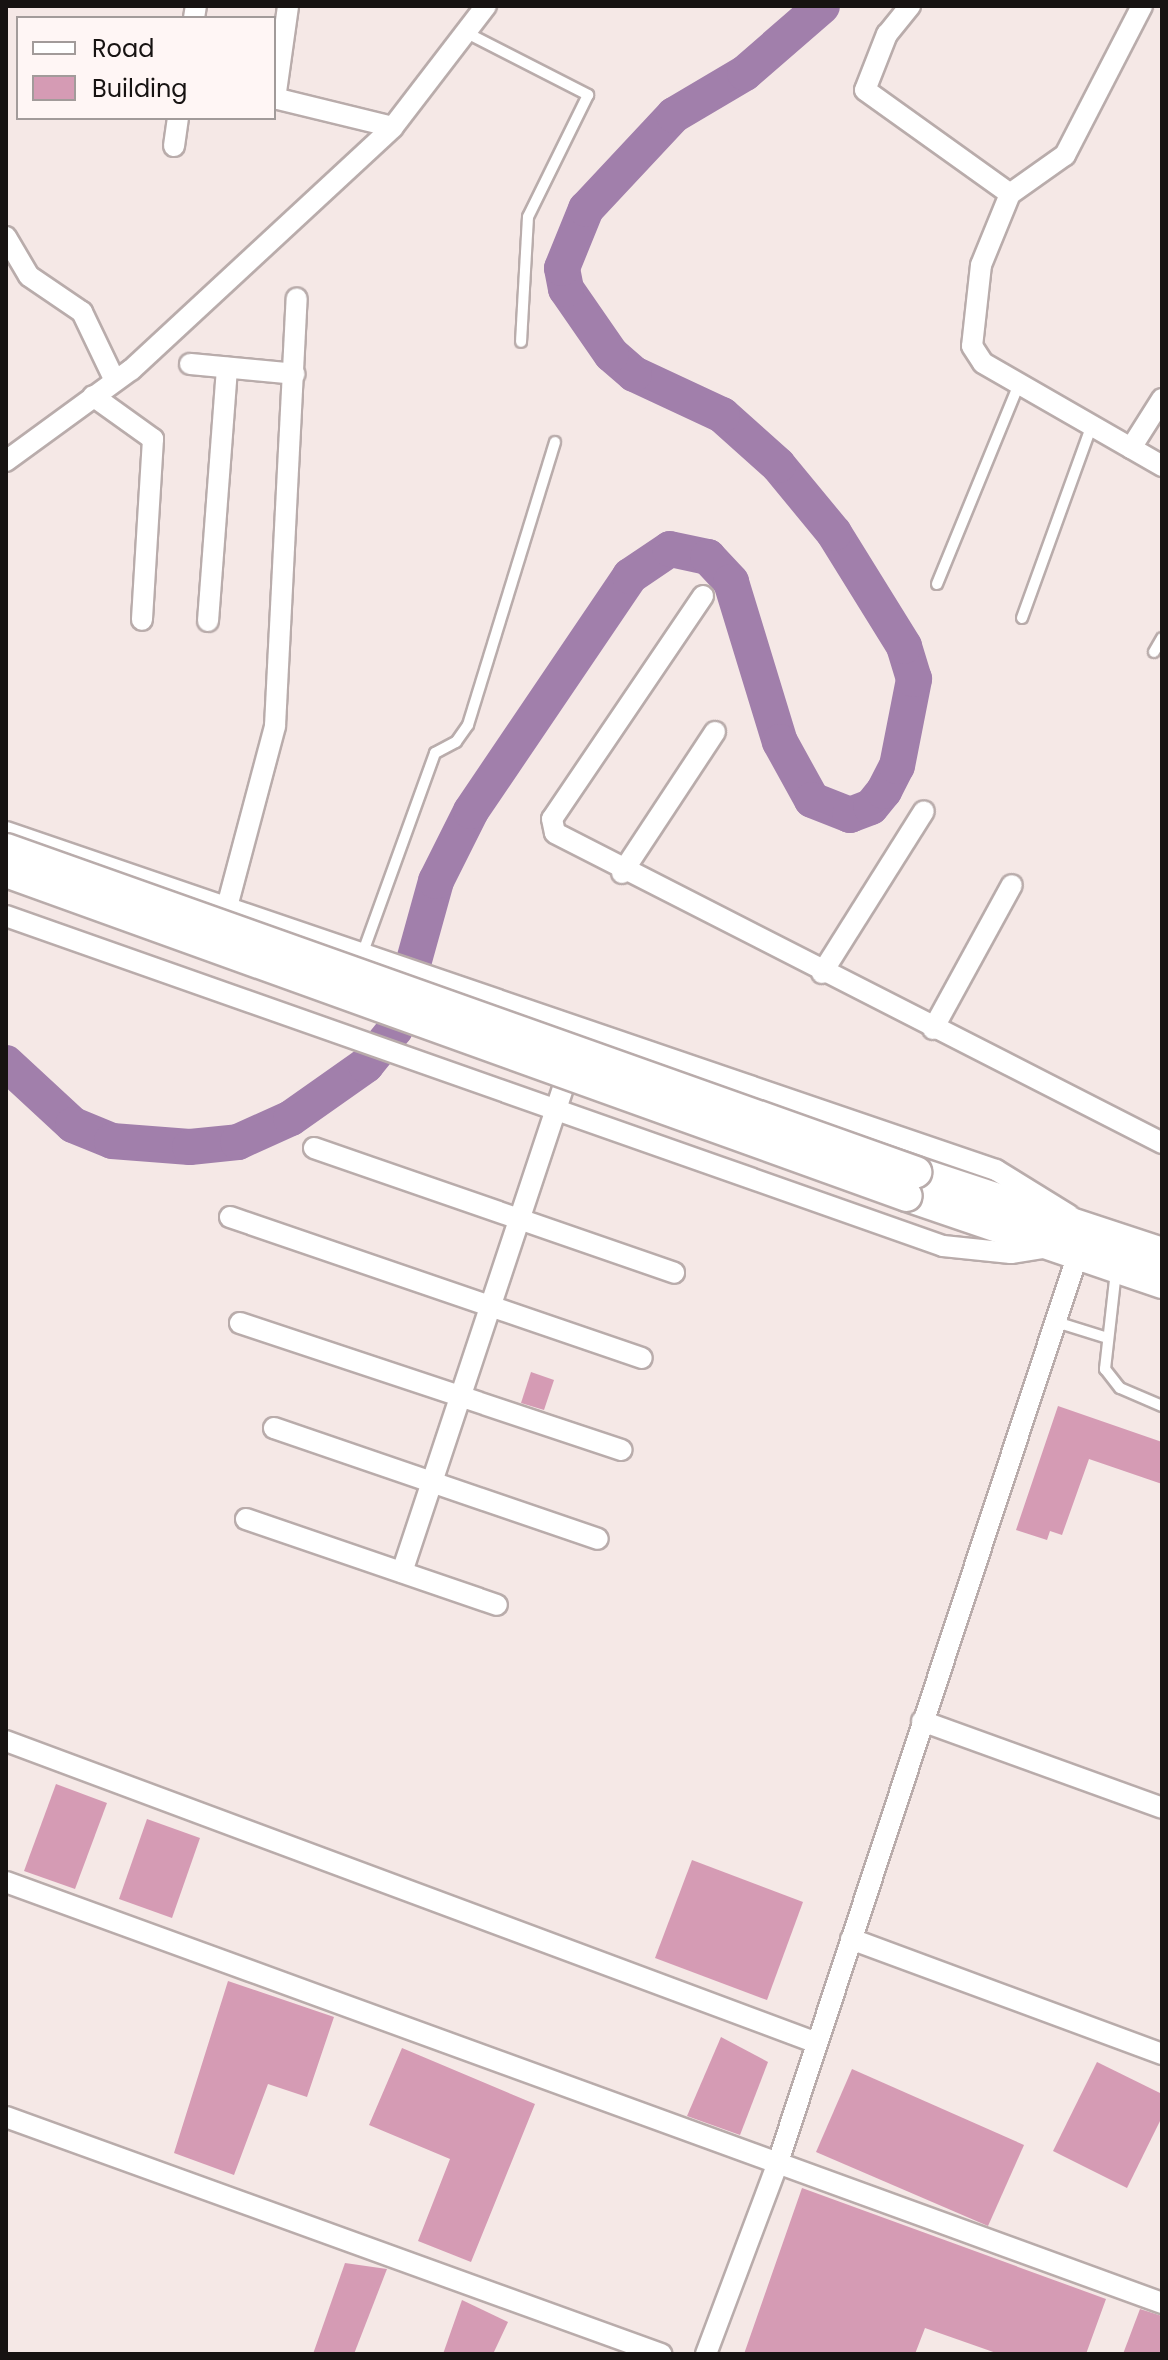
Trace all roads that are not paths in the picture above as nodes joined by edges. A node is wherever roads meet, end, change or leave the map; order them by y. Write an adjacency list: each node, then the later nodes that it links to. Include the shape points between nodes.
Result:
1 (288, 6): 6 (street)
2 (486, 6): 5 (street)
3 (910, 6): 11 (street, via 887,34 865,90)
4 (1142, 6): 11 (street, via 1065,155)
5 (469, 34): 9 (street); 14 (lane, via 588,95 528,217)
6 (276, 85)
7 (276, 98): 9 (street)
8 (178, 120): 10 (street)
9 (393, 127): 18 (street)
10 (174, 146)
11 (1010, 194): 19 (street, via 981,265 972,346 983,363)
12 (6, 237): 18 (street, via 29,276 82,312)
13 (297, 299): 17 (street)
14 (521, 342)
15 (190, 364): 16 (street)
16 (227, 368): 17 (street); 31 (street)
17 (295, 374): 41 (street, via 275,726)
18 (115, 381): 20 (street)
19 (1019, 384): 22 (street); 27 (lane)
20 (93, 396): 25 (street); 30 (street, via 153,439)
21 (1162, 399): 24 (street)
22 (1092, 425): 24 (street); 29 (lane)
23 (555, 442): 43 (lane, via 468,725 456,742 435,753)
24 (1131, 448): 26 (street)
25 (6, 461)
26 (1162, 466)
27 (937, 584)
28 (703, 596): 39 (street, via 552,819 555,833)
29 (1022, 618)
30 (142, 620)
31 (208, 621)
32 (1162, 638): 33 (lane)
33 (1154, 652)
34 (715, 732): 39 (street)
35 (924, 811): 44 (street)
36 (6, 832): 41 (street)
37 (6, 849): 50 (main road, bridge)
38 (6, 872): 50 (main road, bridge)
39 (622, 873): 44 (street)
40 (1012, 885): 46 (street)
41 (228, 903): 43 (street)
42 (6, 916): 47 (street)
43 (367, 953): 45 (street)
44 (822, 973): 46 (street)
45 (582, 1028): 47 (street); 53 (street, via 996,1170)
46 (933, 1029): 48 (street)
47 (557, 1109): 52 (street); 53 (street, via 943,1246 1011,1253)
48 (1161, 1141)
49 (314, 1148): 52 (street)
50 (912, 1184): 53 (main road)
51 (230, 1217): 58 (street)
52 (520, 1220): 56 (street); 58 (street)
53 (1072, 1242): 54 (main road); 55 (main road); 59 (street)
54 (1162, 1253)
55 (1116, 1267): 57 (main road); 61 (lane)
56 (674, 1273)
57 (1162, 1283)
58 (491, 1306): 62 (street); 63 (street)
59 (1053, 1321): 61 (lane); 72 (street)
60 (240, 1323): 63 (street)
61 (1104, 1337): 64 (lane, via 1111,1380)
62 (642, 1358)
63 (462, 1395): 66 (street); 67 (street)
64 (1162, 1406)
65 (274, 1428): 67 (street)
66 (621, 1450)
67 (432, 1482): 69 (street); 70 (street)
68 (246, 1519): 70 (street)
69 (598, 1539)
70 (402, 1572): 71 (street)
71 (497, 1605)
72 (922, 1721): 74 (street); 76 (street)
73 (6, 1741): 77 (street)
74 (1162, 1808)
75 (6, 1882): 80 (street)
76 (851, 1939): 77 (street); 78 (street)
77 (817, 2043): 80 (street)
78 (1162, 2054)
79 (6, 2117): 82 (street)
80 (778, 2162): 81 (street); 83 (street)
81 (1162, 2303)
82 (661, 2354)
83 (706, 2354)

